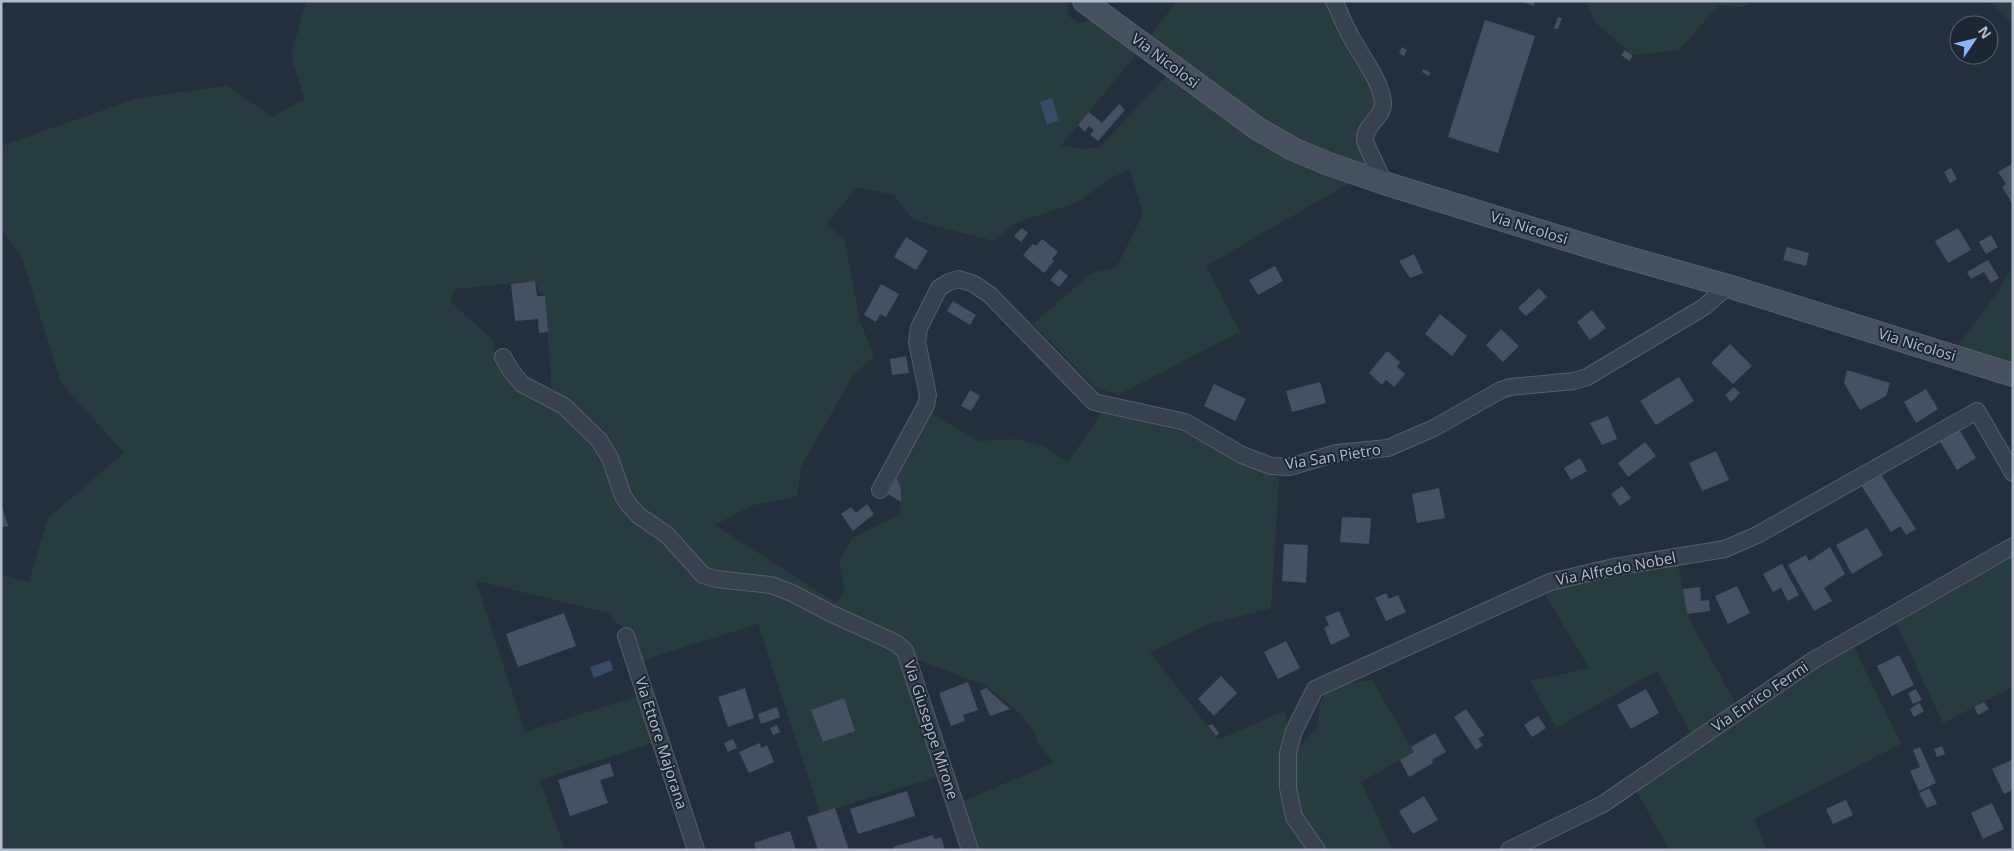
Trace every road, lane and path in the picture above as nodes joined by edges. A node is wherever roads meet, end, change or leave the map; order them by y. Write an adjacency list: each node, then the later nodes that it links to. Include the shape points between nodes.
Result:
1 (1084, 1): 3 (main road, Via Nicolosi, via 1258,129 1293,150)
2 (1334, 1): 3 (street, via 1381,93 1383,105 1366,133 1365,141)
3 (1384, 183): 4 (main road, Via Nicolosi)
4 (1728, 286): 6 (main road, Via Nicolosi); 8 (street, Via San Pietro, via 1704,308 1587,377 1510,387 1434,428 1388,448 1337,453 1289,467 1271,466 1242,455 1185,422 1094,402 990,295 959,279 939,288 920,328 917,342 928,395 926,405)
5 (503, 357): 12 (street, Via Giuseppe Mirone, via 522,384 564,406 599,440 629,505 667,535 703,575 771,585 792,592 896,643 905,651)
6 (2013, 375)
7 (2013, 473): 13 (street, Via Alfredo Nobel, via 1977,411 1757,535 1725,549 1614,567 1550,582 1315,689 1294,731 1288,753 1288,788 1294,817)
8 (880, 490)
9 (2013, 546): 14 (street, Via Enrico Fermi, via 1812,661 1603,804)
10 (626, 636): 11 (street, Via Ettore Majorana)
11 (696, 850)
12 (970, 850)
13 (1317, 850)
14 (1509, 850)

